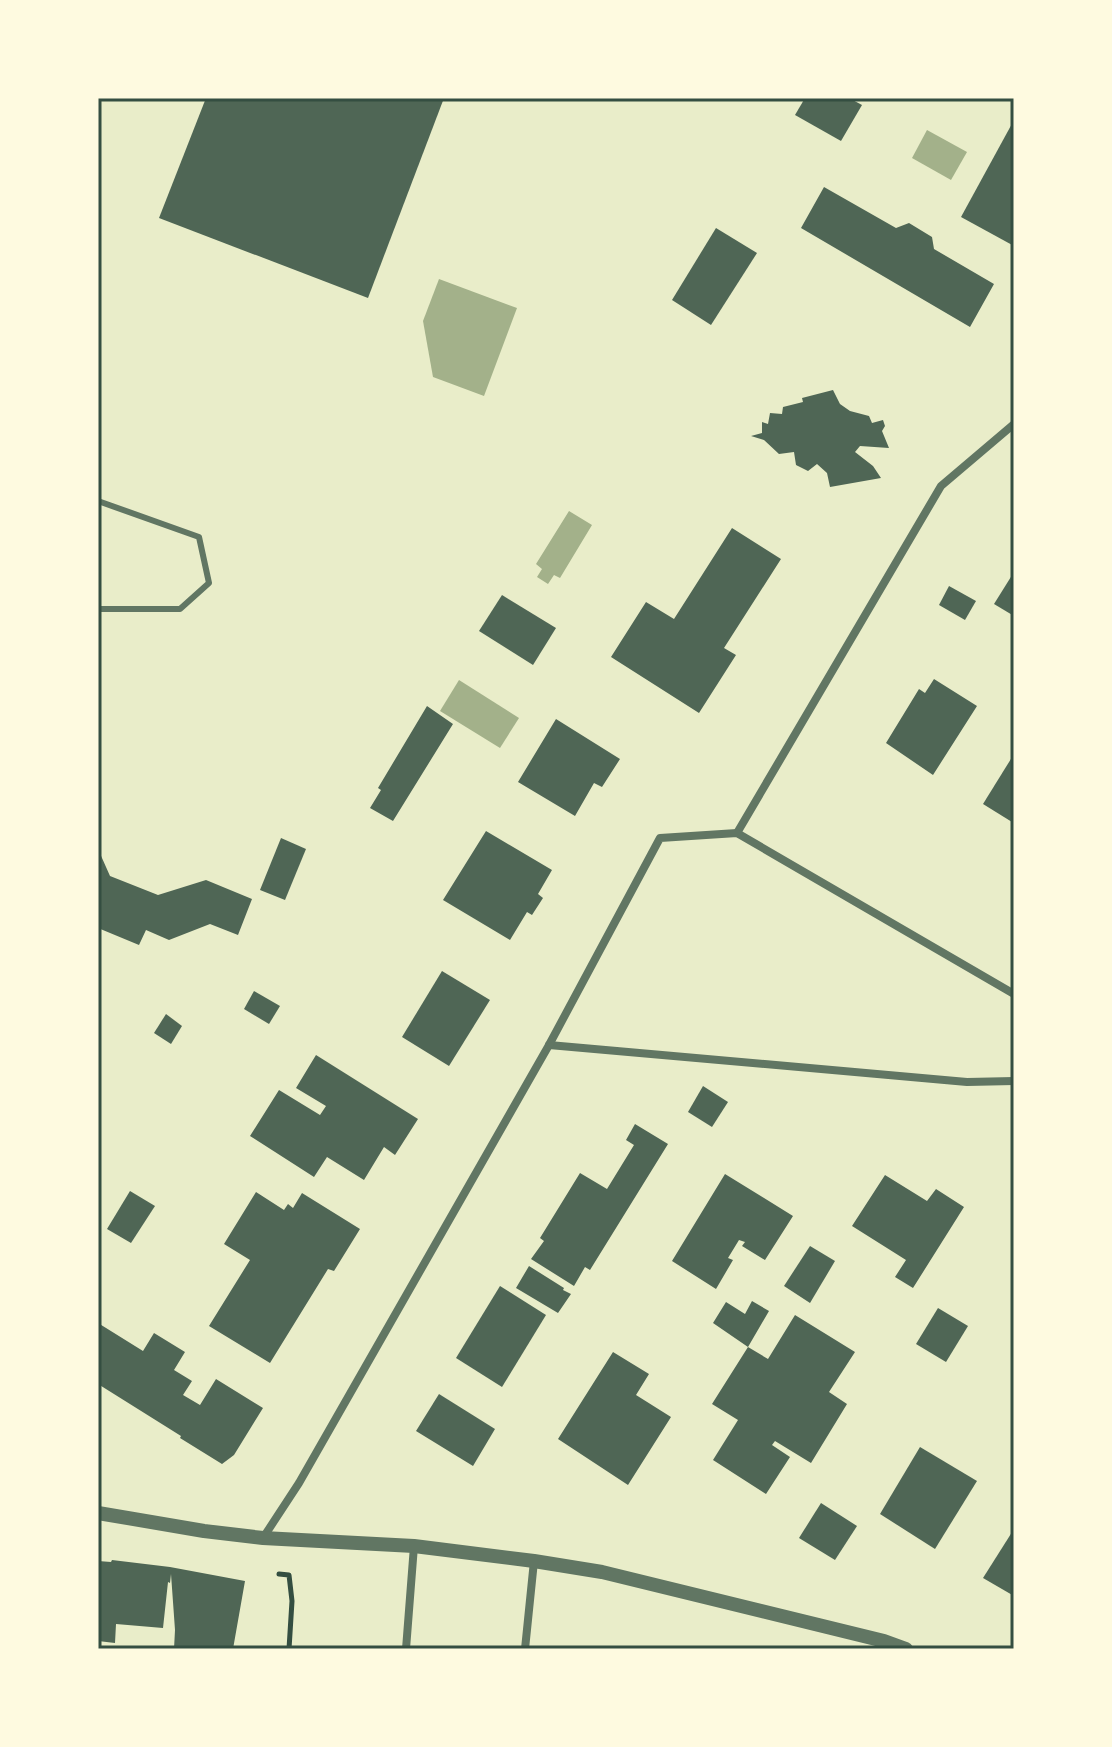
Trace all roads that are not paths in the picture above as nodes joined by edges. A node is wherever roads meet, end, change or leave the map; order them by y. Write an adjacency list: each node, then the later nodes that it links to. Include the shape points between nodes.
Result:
1 (1014, 424): 4 (street, via 941,486)
2 (98, 501): 3 (lane, via 199,537 209,583 180,609)
3 (98, 609)
4 (737, 833): 5 (street); 6 (street, via 660,838)
5 (1014, 994)
6 (549, 1045): 7 (street, via 967,1082); 9 (street)
7 (1014, 1081)
8 (98, 1513): 9 (street)
9 (263, 1538): 10 (street)
10 (414, 1546): 11 (street); 12 (street)
11 (534, 1561): 13 (street); 14 (street, via 602,1572)
12 (406, 1649)
13 (525, 1649)
14 (906, 1649)

